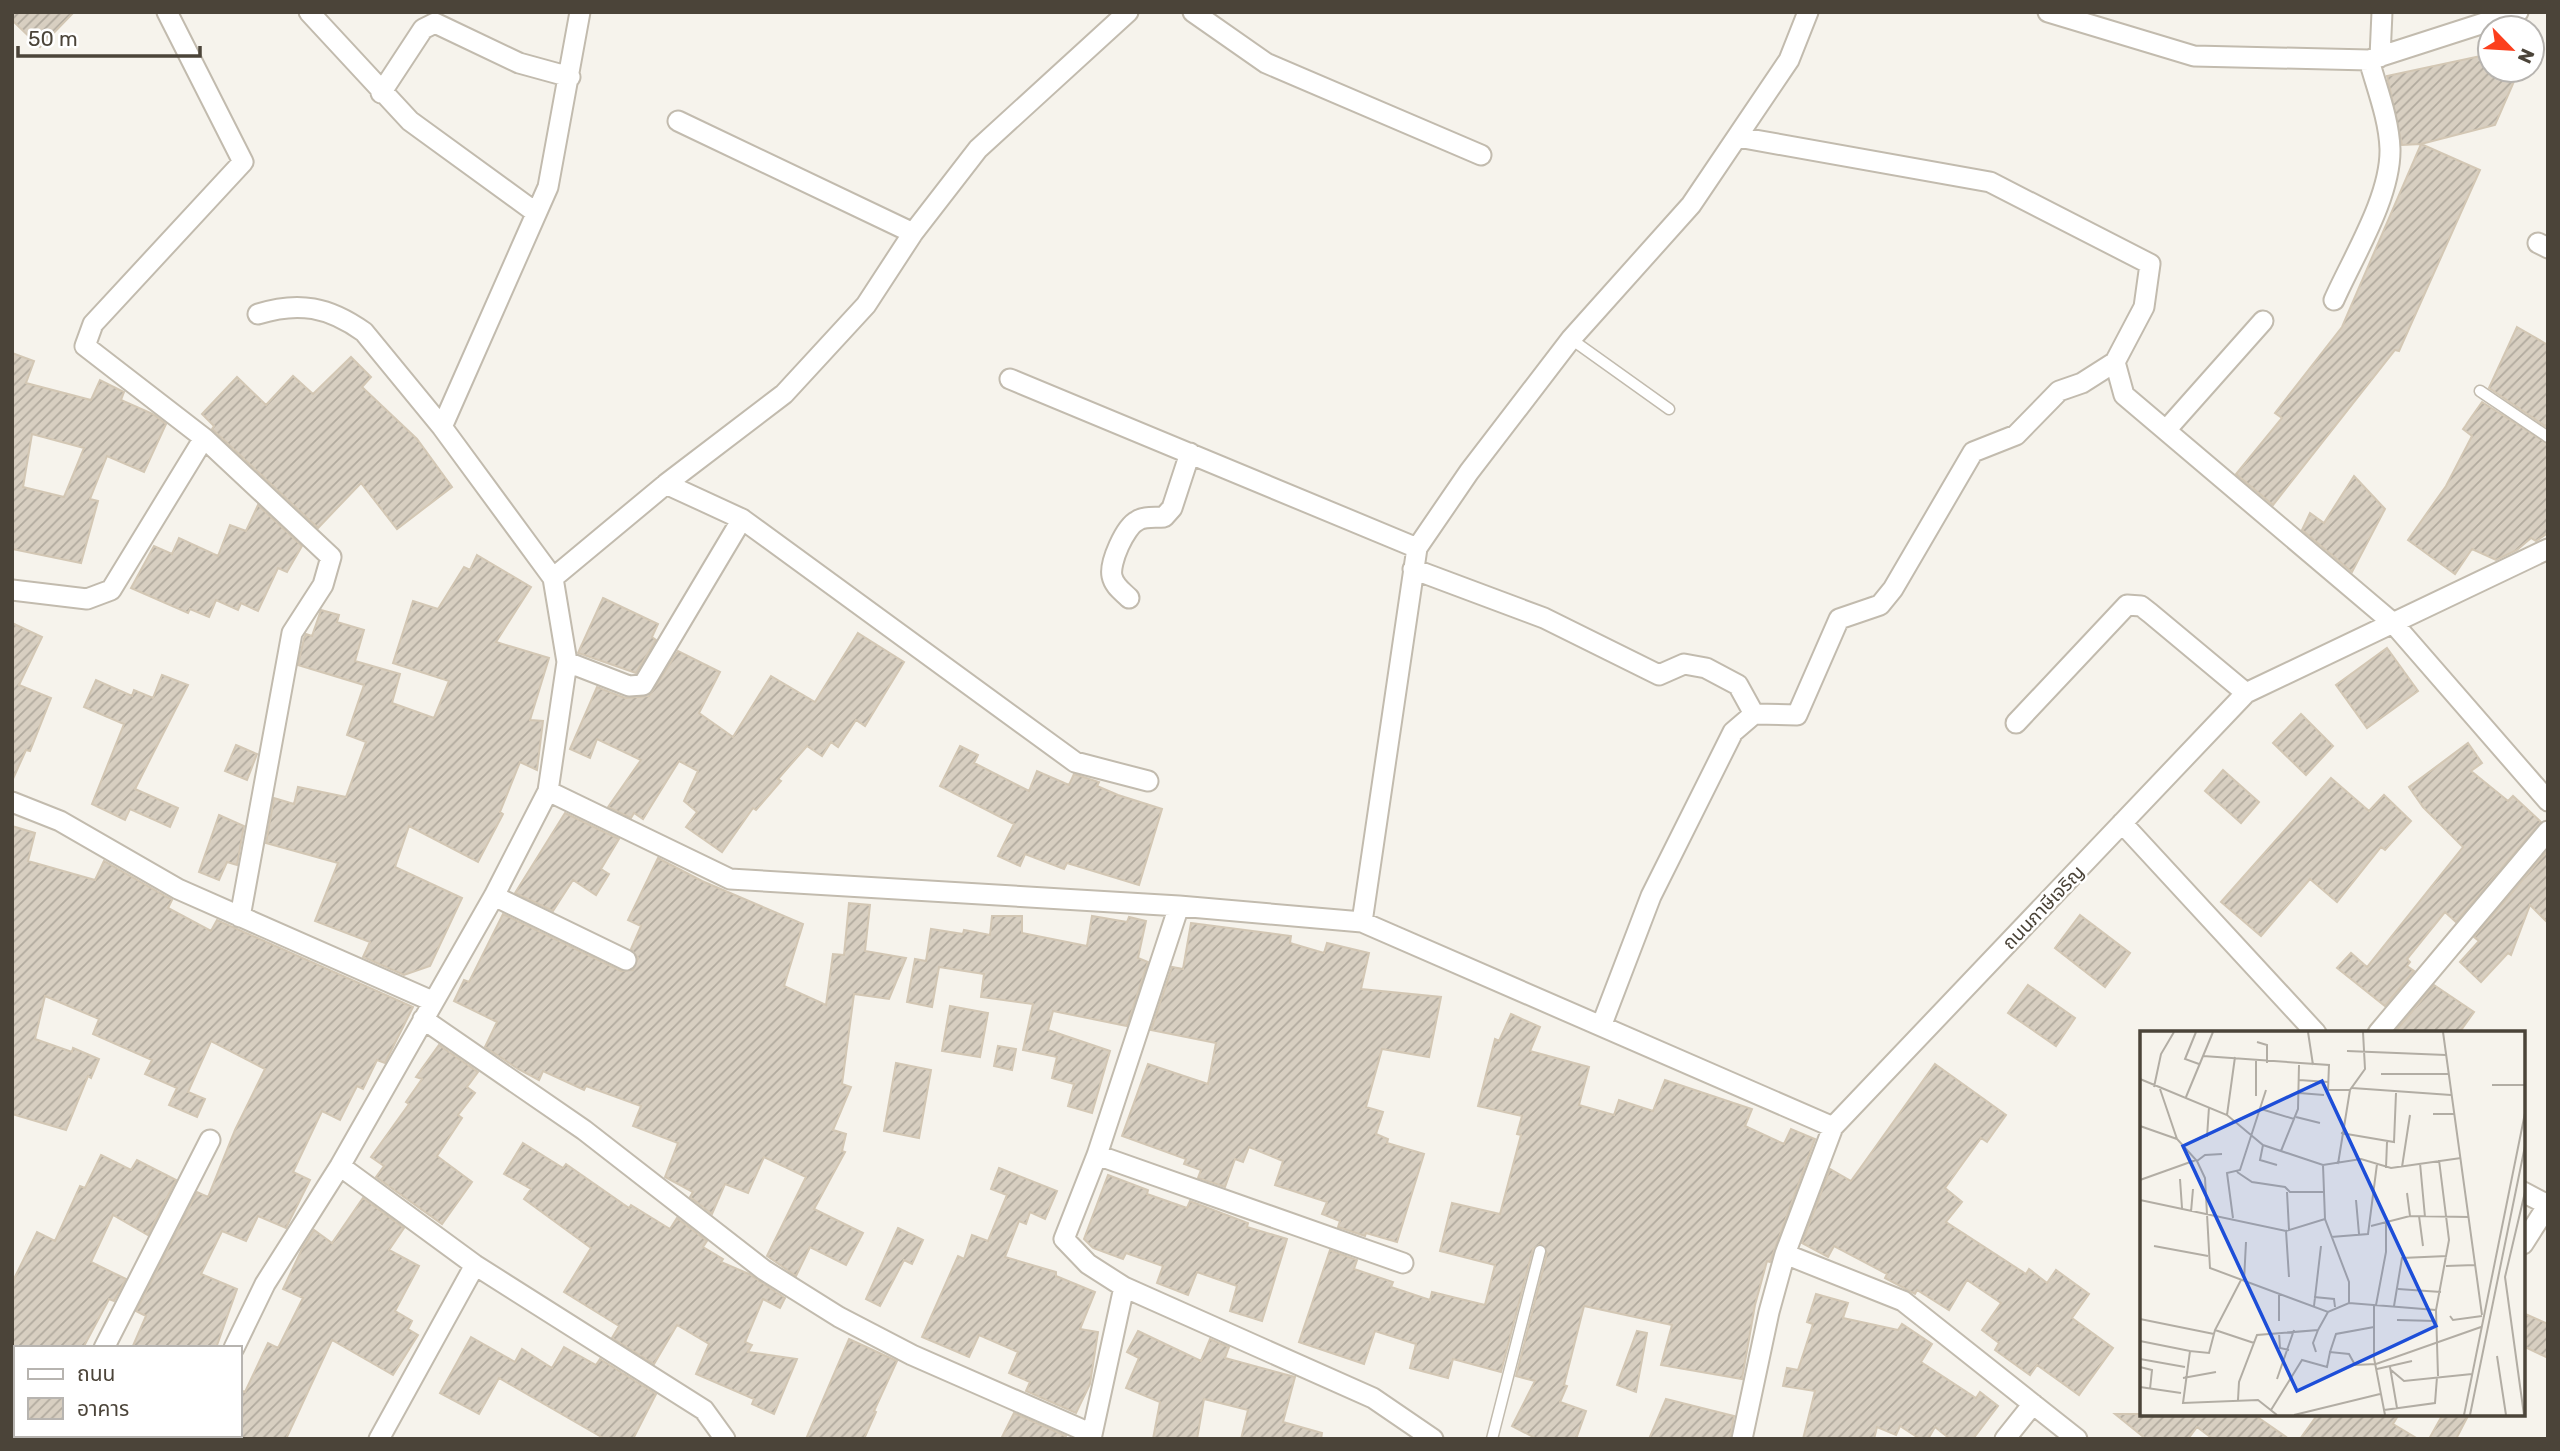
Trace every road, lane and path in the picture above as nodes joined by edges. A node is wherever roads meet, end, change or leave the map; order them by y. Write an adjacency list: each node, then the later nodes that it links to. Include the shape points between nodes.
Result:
1 (167, 12): 29 (street, via 243,162 93,324 85,346)
2 (309, 12): 12 (street)
3 (580, 12): 11 (street)
4 (1128, 12): 17 (street, via 978,149)
5 (1193, 12): 15 (street, via 1266,63)
6 (1808, 12): 14 (street, via 1790,60)
7 (2048, 12): 10 (street, via 2194,56)
8 (2382, 12): 10 (street)
9 (2518, 12): 10 (street)
10 (2374, 59): 18 (street, via 2390,151 2381,198)
11 (570, 77): 12 (street, via 519,63 435,23 423,29); 16 (street, via 548,187)
12 (381, 93): 16 (street, via 410,121)
13 (678, 121): 17 (street)
14 (1738, 137): 21 (street, via 1691,205); 22 (street, via 1990,182 2150,264 2144,307)
15 (1481, 155)
16 (535, 212): 26 (street)
17 (913, 233): 31 (street, via 866,305 784,394)
18 (2334, 300)
19 (258, 314): 26 (street, via 283,306 309,308 332,312 350,322 364,332)
20 (2263, 321): 27 (street)
21 (1571, 338): 25 (lane); 33 (street)
22 (2115, 362): 27 (street, via 2124,395); 42 (street, via 2059,391 2017,435 1973,452 1893,589 1880,605 1839,619 1797,715)
23 (1010, 379): 30 (street)
24 (2480, 391): 28 (lane)
25 (1669, 409)
26 (442, 427): 36 (street)
27 (2167, 429): 39 (street)
28 (2548, 437)
29 (204, 438): 37 (street, via 111,590 87,600); 52 (street, via 331,556 323,585 292,633)
30 (1190, 453): 33 (street); 38 (street, via 1172,508 1164,517 1133,523 1112,566 1112,578)
31 (666, 484): 32 (street); 36 (street)
32 (742, 519): 40 (street, via 643,685 629,686); 44 (street, via 1075,762)
33 (1417, 548): 35 (street)
34 (2548, 549): 39 (street, ถนนภาษีเจริญ)
35 (1413, 569): 42 (street, via 1544,618 1659,675 1684,664 1706,668 1738,685); 53 (street)
36 (553, 578): 40 (street)
37 (12, 590)
38 (1129, 598)
39 (2393, 623): 41 (street, ถนนภาษีเจริญ); 46 (street)
40 (567, 662): 45 (street)
41 (2246, 694): 43 (street, via 2141,606 2127,605); 48 (street, ถนนภาษีเจริญ)
42 (1754, 714): 57 (street, via 1734,732 1651,896)
43 (2016, 723)
44 (1148, 781)
45 (548, 791): 50 (street); 51 (street, via 730,879)
46 (2548, 801)
47 (12, 802): 52 (street, via 60,821 178,889)
48 (2122, 823): 58 (street); 60 (street, ถนนภาษีเจริญ)
49 (2548, 831): 59 (street)
50 (494, 896): 54 (street); 55 (street)
51 (1179, 906): 53 (street); 62 (street)
52 (240, 917): 55 (street)
53 (1362, 922): 57 (street)
54 (626, 960)
55 (432, 1001): 56 (street)
56 (423, 1019): 63 (street); 75 (street, via 584,1130 764,1270 839,1317)
57 (1602, 1024): 60 (street)
58 (2314, 1031)
59 (2380, 1031)
60 (1833, 1127): 68 (street, ถนนภาษีเจริญ)
61 (210, 1140): 72 (street)
62 (1097, 1155): 69 (street); 71 (street, via 1064,1239 1088,1264)
63 (340, 1166): 70 (street); 73 (street, via 265,1284)
64 (2525, 1193): 65 (street)
65 (2548, 1205): 66 (street)
66 (2525, 1241)
67 (1540, 1251): 79 (lane)
68 (1785, 1254): 74 (street, via 1903,1301); 80 (street, ถนนภาษีเจริญ)
69 (1403, 1263)
70 (475, 1265): 76 (street); 77 (street, via 704,1410)
71 (1124, 1287): 75 (street); 78 (street, via 1373,1398)
72 (105, 1346)
73 (235, 1346)
74 (2033, 1404): 81 (street); 82 (street)
75 (1092, 1436)
76 (379, 1439)
77 (725, 1439)
78 (1433, 1439)
79 (1492, 1439)
80 (1742, 1439)
81 (2005, 1439)
82 (2077, 1439)

